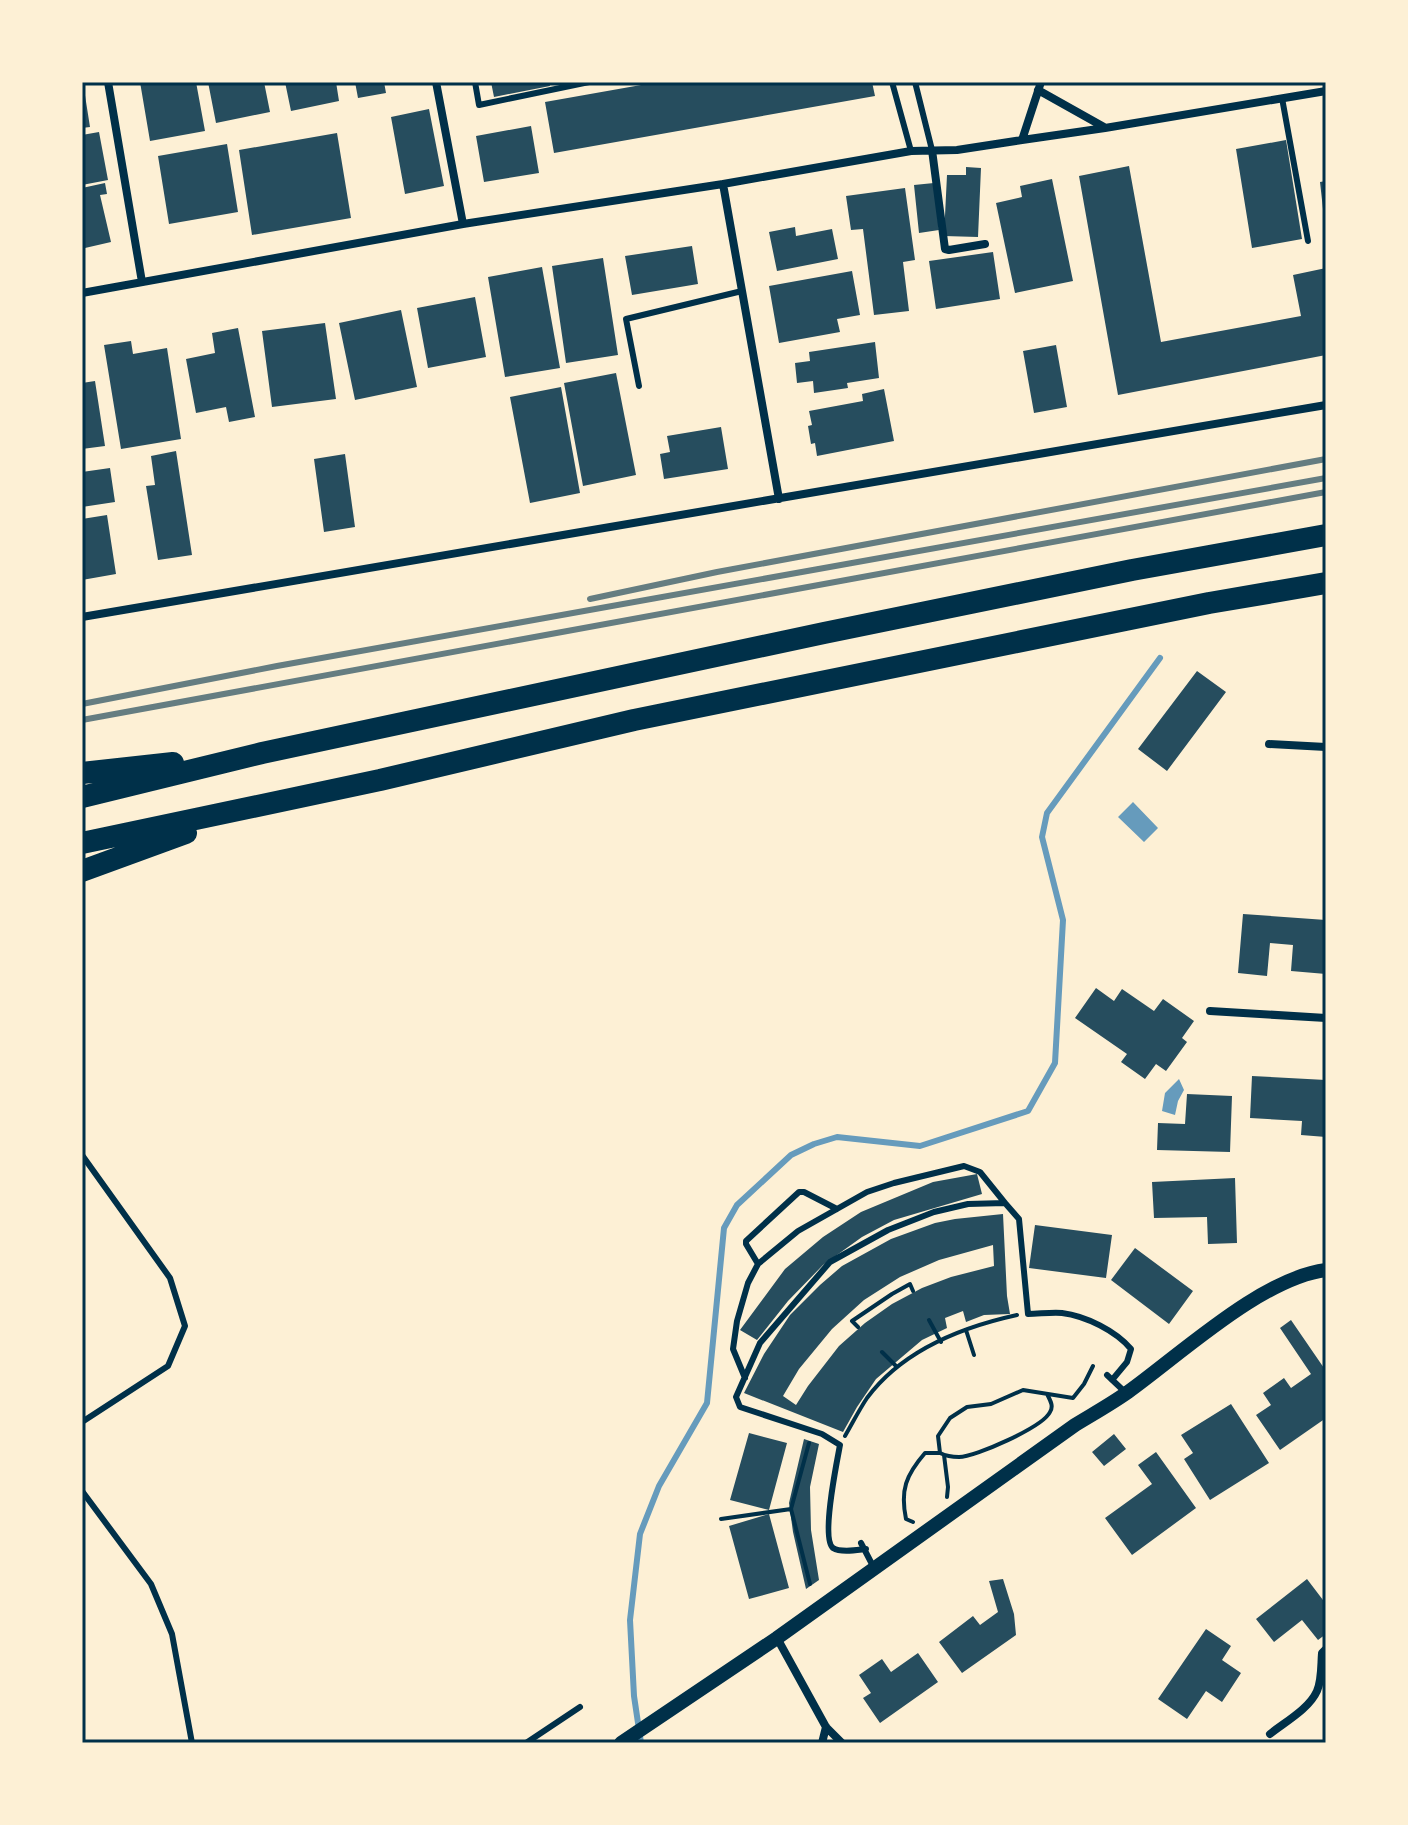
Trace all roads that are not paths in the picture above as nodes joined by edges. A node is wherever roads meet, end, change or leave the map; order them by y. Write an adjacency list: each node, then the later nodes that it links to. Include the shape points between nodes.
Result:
1 (108, 82): 19 (street)
2 (436, 82): 16 (street)
3 (475, 82): 7 (lane, via 479,105)
4 (589, 82): 7 (lane)
5 (892, 82): 14 (lane)
6 (915, 82): 13 (lane)
7 (554, 85)
8 (1040, 86): 11 (street); 12 (street)
9 (1326, 91): 10 (street)
10 (1282, 98): 11 (street); 17 (lane)
11 (1105, 128): 12 (street)
12 (1022, 140): 13 (street)
13 (932, 150): 14 (street); 18 (street, via 945,249)
14 (911, 151): 15 (street)
15 (723, 184): 16 (street); 20 (street)
16 (463, 224): 19 (street)
17 (1308, 241)
18 (985, 244)
19 (142, 282): 21 (street)
20 (742, 291): 22 (lane, via 626,319); 24 (street)
21 (82, 293)
22 (639, 386)
23 (1326, 405): 24 (street)
24 (779, 499): 27 (street)
25 (1326, 535): 30 (highway, via 1117,573)
26 (1326, 583): 33 (highway, via 634,720)
27 (82, 617)
28 (1269, 744): 29 (street)
29 (1326, 747)
30 (262, 753): 31 (highway); 32 (highway)
31 (82, 773)
32 (82, 797)
33 (260, 805): 34 (highway); 35 (highway)
34 (82, 843)
35 (82, 871)
36 (1210, 1011): 37 (street)
37 (1326, 1018)
38 (82, 1155): 45 (lane, via 170,1278 185,1326 168,1366)
39 (1005, 1203): 40 (lane, via 980,1172 964,1166 867,1192); 43 (lane, via 934,1212 830,1262 760,1343); 44 (lane, via 1019,1219 1028,1314 1063,1313 1103,1326 1123,1340 1131,1349 1127,1362 1110,1378)
40 (837, 1209): 41 (lane, via 798,1231); 41 (lane, via 799,1192 746,1241)
41 (758, 1264): 43 (lane, via 748,1283 733,1349)
42 (1326, 1270): 44 (street, via 1298,1276 1266,1292)
43 (745, 1378): 47 (lane, via 736,1397 740,1407 840,1445 828,1523 830,1543 843,1550 863,1546)
44 (1126, 1393): 47 (street)
45 (82, 1422)
46 (82, 1491): 53 (lane, via 151,1584 172,1634)
47 (874, 1568): 48 (street)
48 (777, 1638): 51 (street); 55 (street)
49 (1326, 1649): 52 (street, via 1317,1691)
50 (580, 1707): 54 (lane)
51 (826, 1727): 56 (street); 57 (street)
52 (1270, 1734)
53 (192, 1743)
54 (526, 1743)
55 (621, 1743)
56 (822, 1743)
57 (842, 1743)

